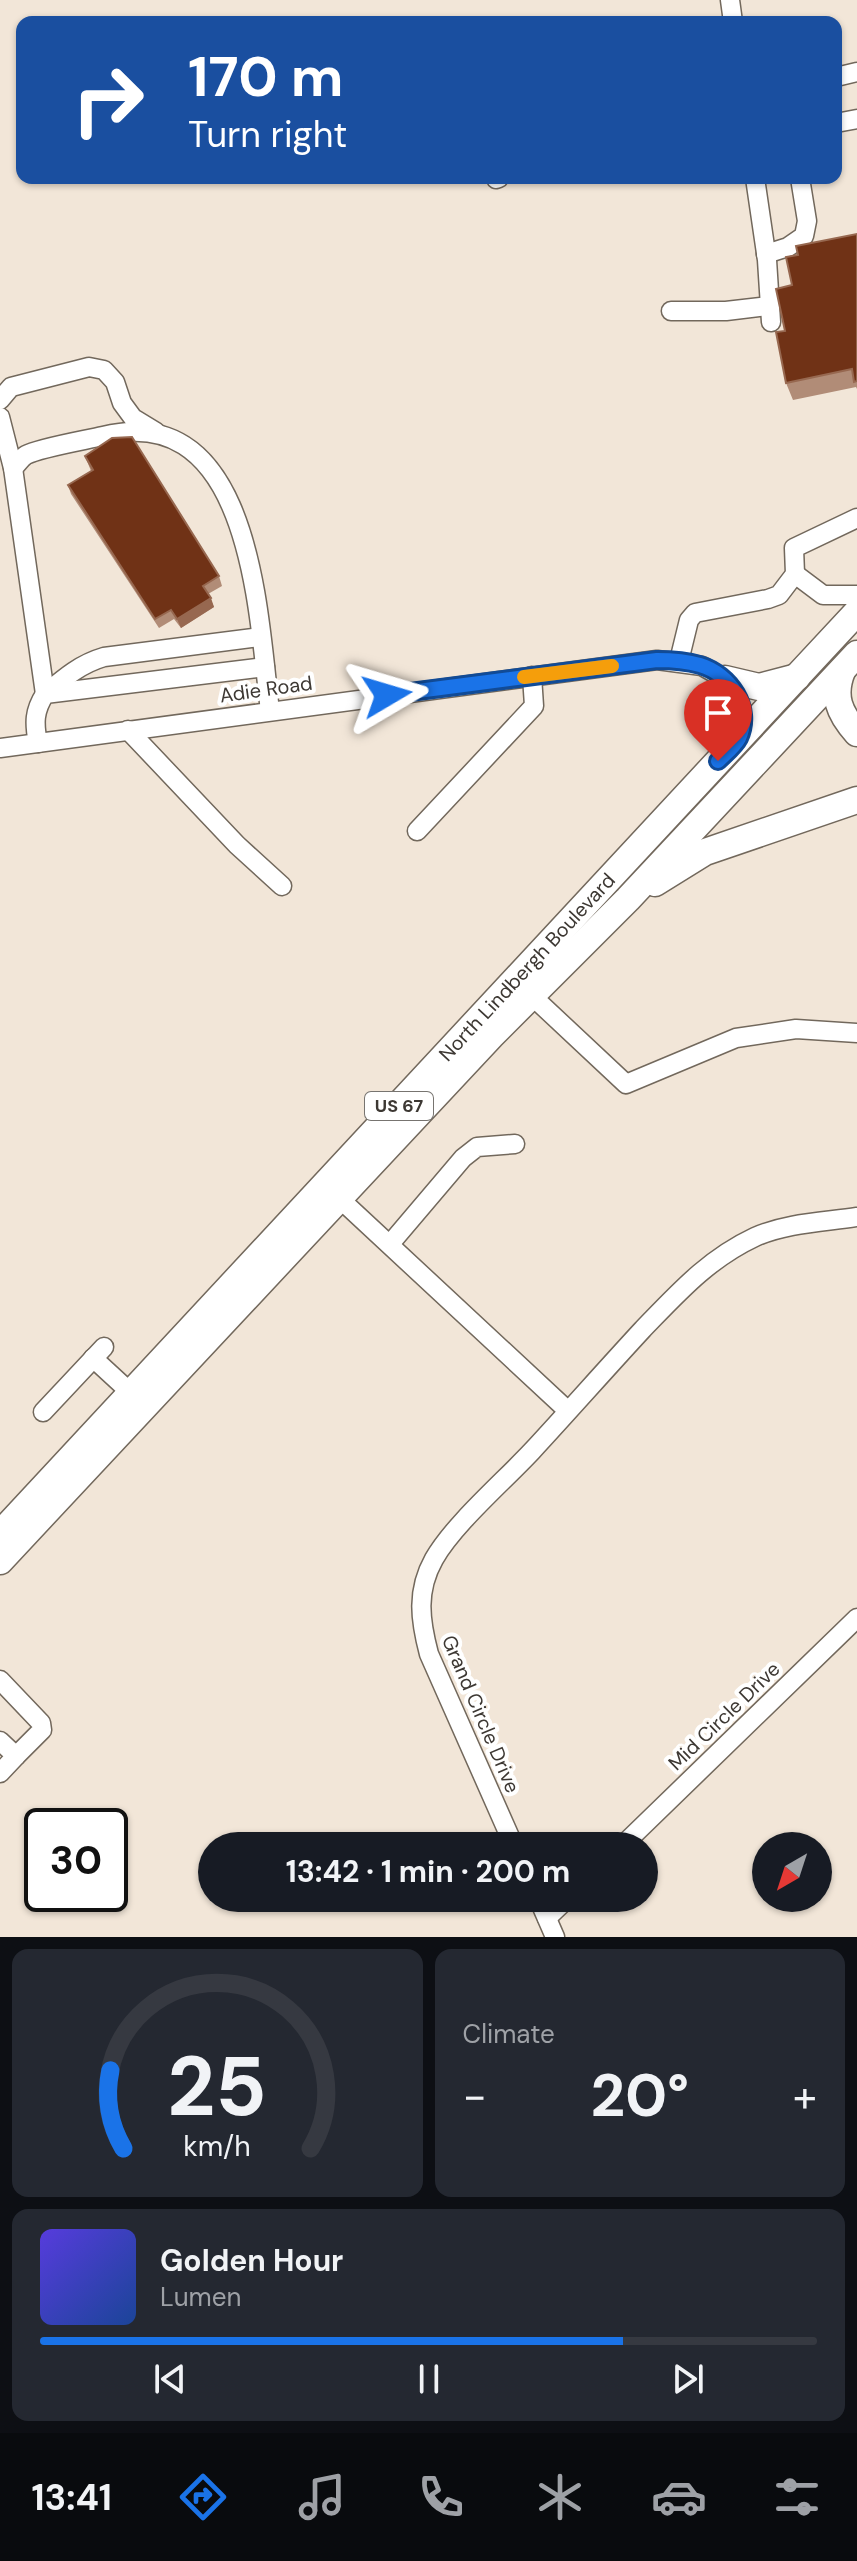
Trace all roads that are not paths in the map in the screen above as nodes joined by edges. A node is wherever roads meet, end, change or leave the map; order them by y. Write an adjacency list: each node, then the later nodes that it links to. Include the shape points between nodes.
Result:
1 (756, 184): 3 (street)
2 (801, 184): 3 (street, via 804,236)
3 (766, 254): 4 (street, via 770,314)
4 (671, 311)
5 (0, 400): 7 (street, via 11,387 89,367 104,370 133,418)
6 (0, 417): 8 (street)
7 (158, 433): 8 (street, via 121,431 25,455); 13 (street, via 188,447 214,474 233,506 248,548)
8 (13, 468): 20 (street)
9 (857, 518): 10 (street, via 794,548)
10 (795, 574): 11 (street, via 823,595); 14 (street, via 779,595 695,613)
11 (857, 595)
12 (857, 612): 18 (highway, North Lindbergh Boulevard / US 67)
13 (260, 637): 16 (street); 20 (street, via 104,657 72,672)
14 (679, 661): 17 (street, Adie Road); 19 (street, Adie Road)
15 (850, 662): 23 (highway, via 837,683 837,703); 30 (highway, North Lindbergh Boulevard / US 67)
16 (265, 667): 20 (street); 21 (street)
17 (532, 676): 21 (street, Adie Road); 28 (street, via 534,706)
18 (797, 677): 19 (highway, via 759,687); 24 (highway, North Lindbergh Boulevard / US 67)
19 (725, 679): 24 (highway, via 743,704)
20 (45, 694): 25 (street, via 36,708)
21 (270, 711): 22 (street, Adie Road)
22 (128, 730): 25 (street, Adie Road); 29 (street)
23 (857, 733)
24 (738, 740): 37 (highway, North Lindbergh Boulevard / US 67)
25 (38, 743): 26 (street, Adie Road)
26 (0, 748)
27 (857, 800): 30 (highway, via 705,852)
28 (417, 831)
29 (282, 886)
30 (628, 899): 31 (highway, North Lindbergh Boulevard / US 67)
31 (531, 995): 32 (street, via 626,1084 736,1038 796,1029); 34 (highway, North Lindbergh Boulevard / US 67)
32 (857, 1033)
33 (515, 1144): 36 (street, via 477,1147 463,1158)
34 (339, 1198): 36 (street); 41 (highway, North Lindbergh Boulevard / US 67)
35 (857, 1217): 38 (street, Grand Circle Drive, via 756,1237 703,1269)
36 (390, 1244): 38 (street)
37 (131, 1393): 39 (street, via 99,1352); 40 (highway, North Lindbergh Boulevard / US 67)
38 (567, 1410): 47 (street, Grand Circle Drive, via 455,1532 434,1559 422,1589 420,1621 429,1654)
39 (43, 1412)
40 (0, 1534)
41 (0, 1561)
42 (857, 1618): 48 (street, Mid Circle Drive)
43 (0, 1680): 45 (street, via 41,1723 42,1730)
44 (0, 1741): 45 (street)
45 (16, 1756): 46 (street)
46 (0, 1773)
47 (508, 1832)
48 (636, 1832)
49 (544, 1912): 51 (street)
50 (553, 1912): 51 (street)
51 (547, 1918): 52 (street)
52 (555, 1937)

